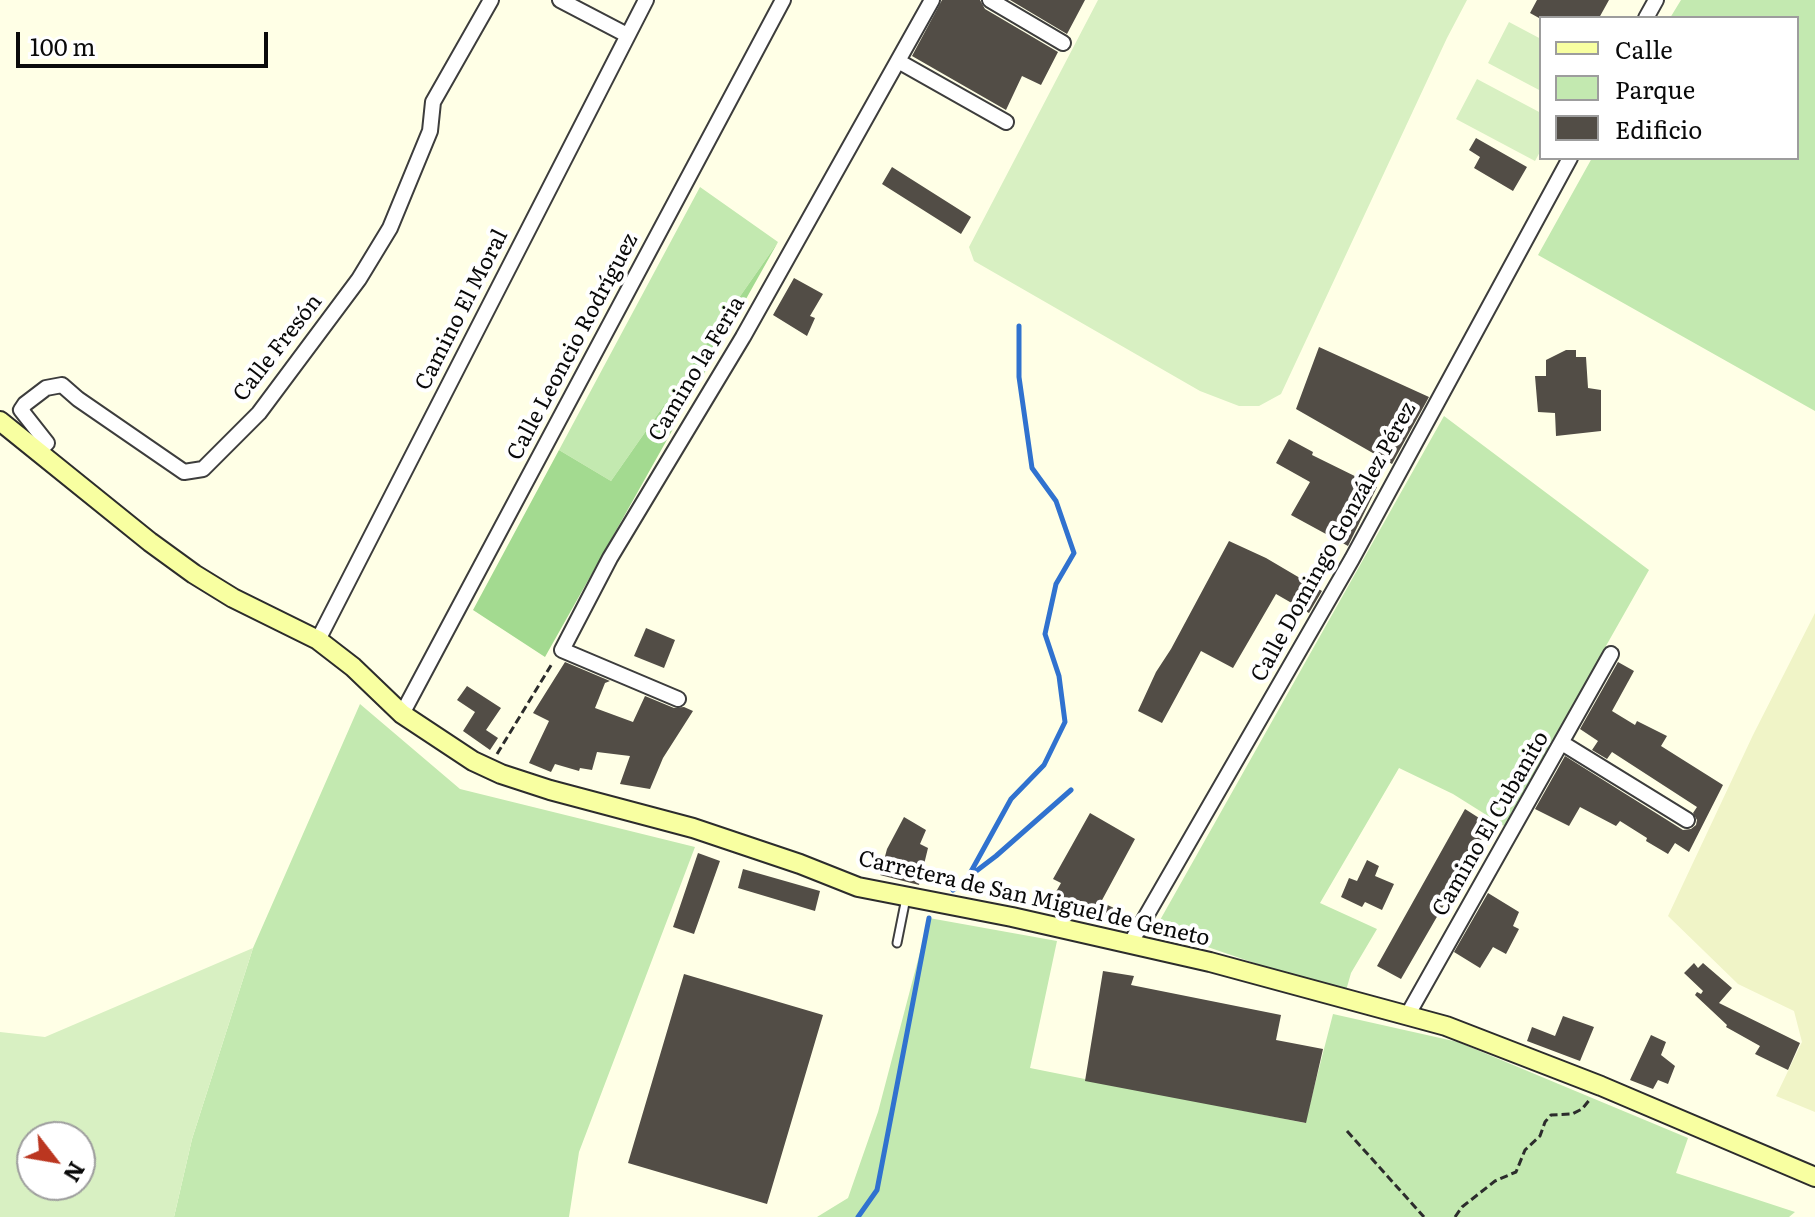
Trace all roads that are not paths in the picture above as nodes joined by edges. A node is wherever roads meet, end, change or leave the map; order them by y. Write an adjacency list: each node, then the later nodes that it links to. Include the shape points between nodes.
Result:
1 (491, 0): 13 (street, Calle Fresón, via 433,102 430,131 390,228 359,279 259,413 203,469 184,472 62,385 46,388 21,410 47,443)
2 (560, 0): 7 (street)
3 (646, 0): 7 (street, Camino El Moral)
4 (783, 0): 17 (street, Calle Leoncio Rodríguez)
5 (932, 0): 9 (street, Camino la Feria)
6 (990, 0): 8 (street)
7 (627, 35): 14 (street, Camino El Moral)
8 (1063, 43)
9 (898, 61): 10 (street); 16 (street, Camino la Feria, via 562,650)
10 (1006, 122)
11 (1569, 160): 22 (street, Calle Domingo González Pérez, via 1352,559)
12 (0, 421): 13 (main road, Carretera de San Miguel de Geneto)
13 (38, 452): 14 (main road, Carretera de San Miguel de Geneto, via 194,574)
14 (318, 640): 17 (main road, Carretera de San Miguel de Geneto)
15 (1611, 654): 18 (street, Camino El Cubanito)
16 (678, 699)
17 (402, 714): 20 (main road, Carretera de San Miguel de Geneto, via 488,768)
18 (1562, 743): 19 (street); 23 (street, Camino El Cubanito)
19 (1687, 820)
20 (906, 898): 21 (lane); 22 (main road, Carretera de San Miguel de Geneto)
21 (897, 943)
22 (1130, 944): 23 (main road, Carretera de San Miguel de Geneto)
23 (1407, 1016): 24 (main road, Carretera de San Miguel de Geneto, via 1485,1039)
24 (1815, 1177)

